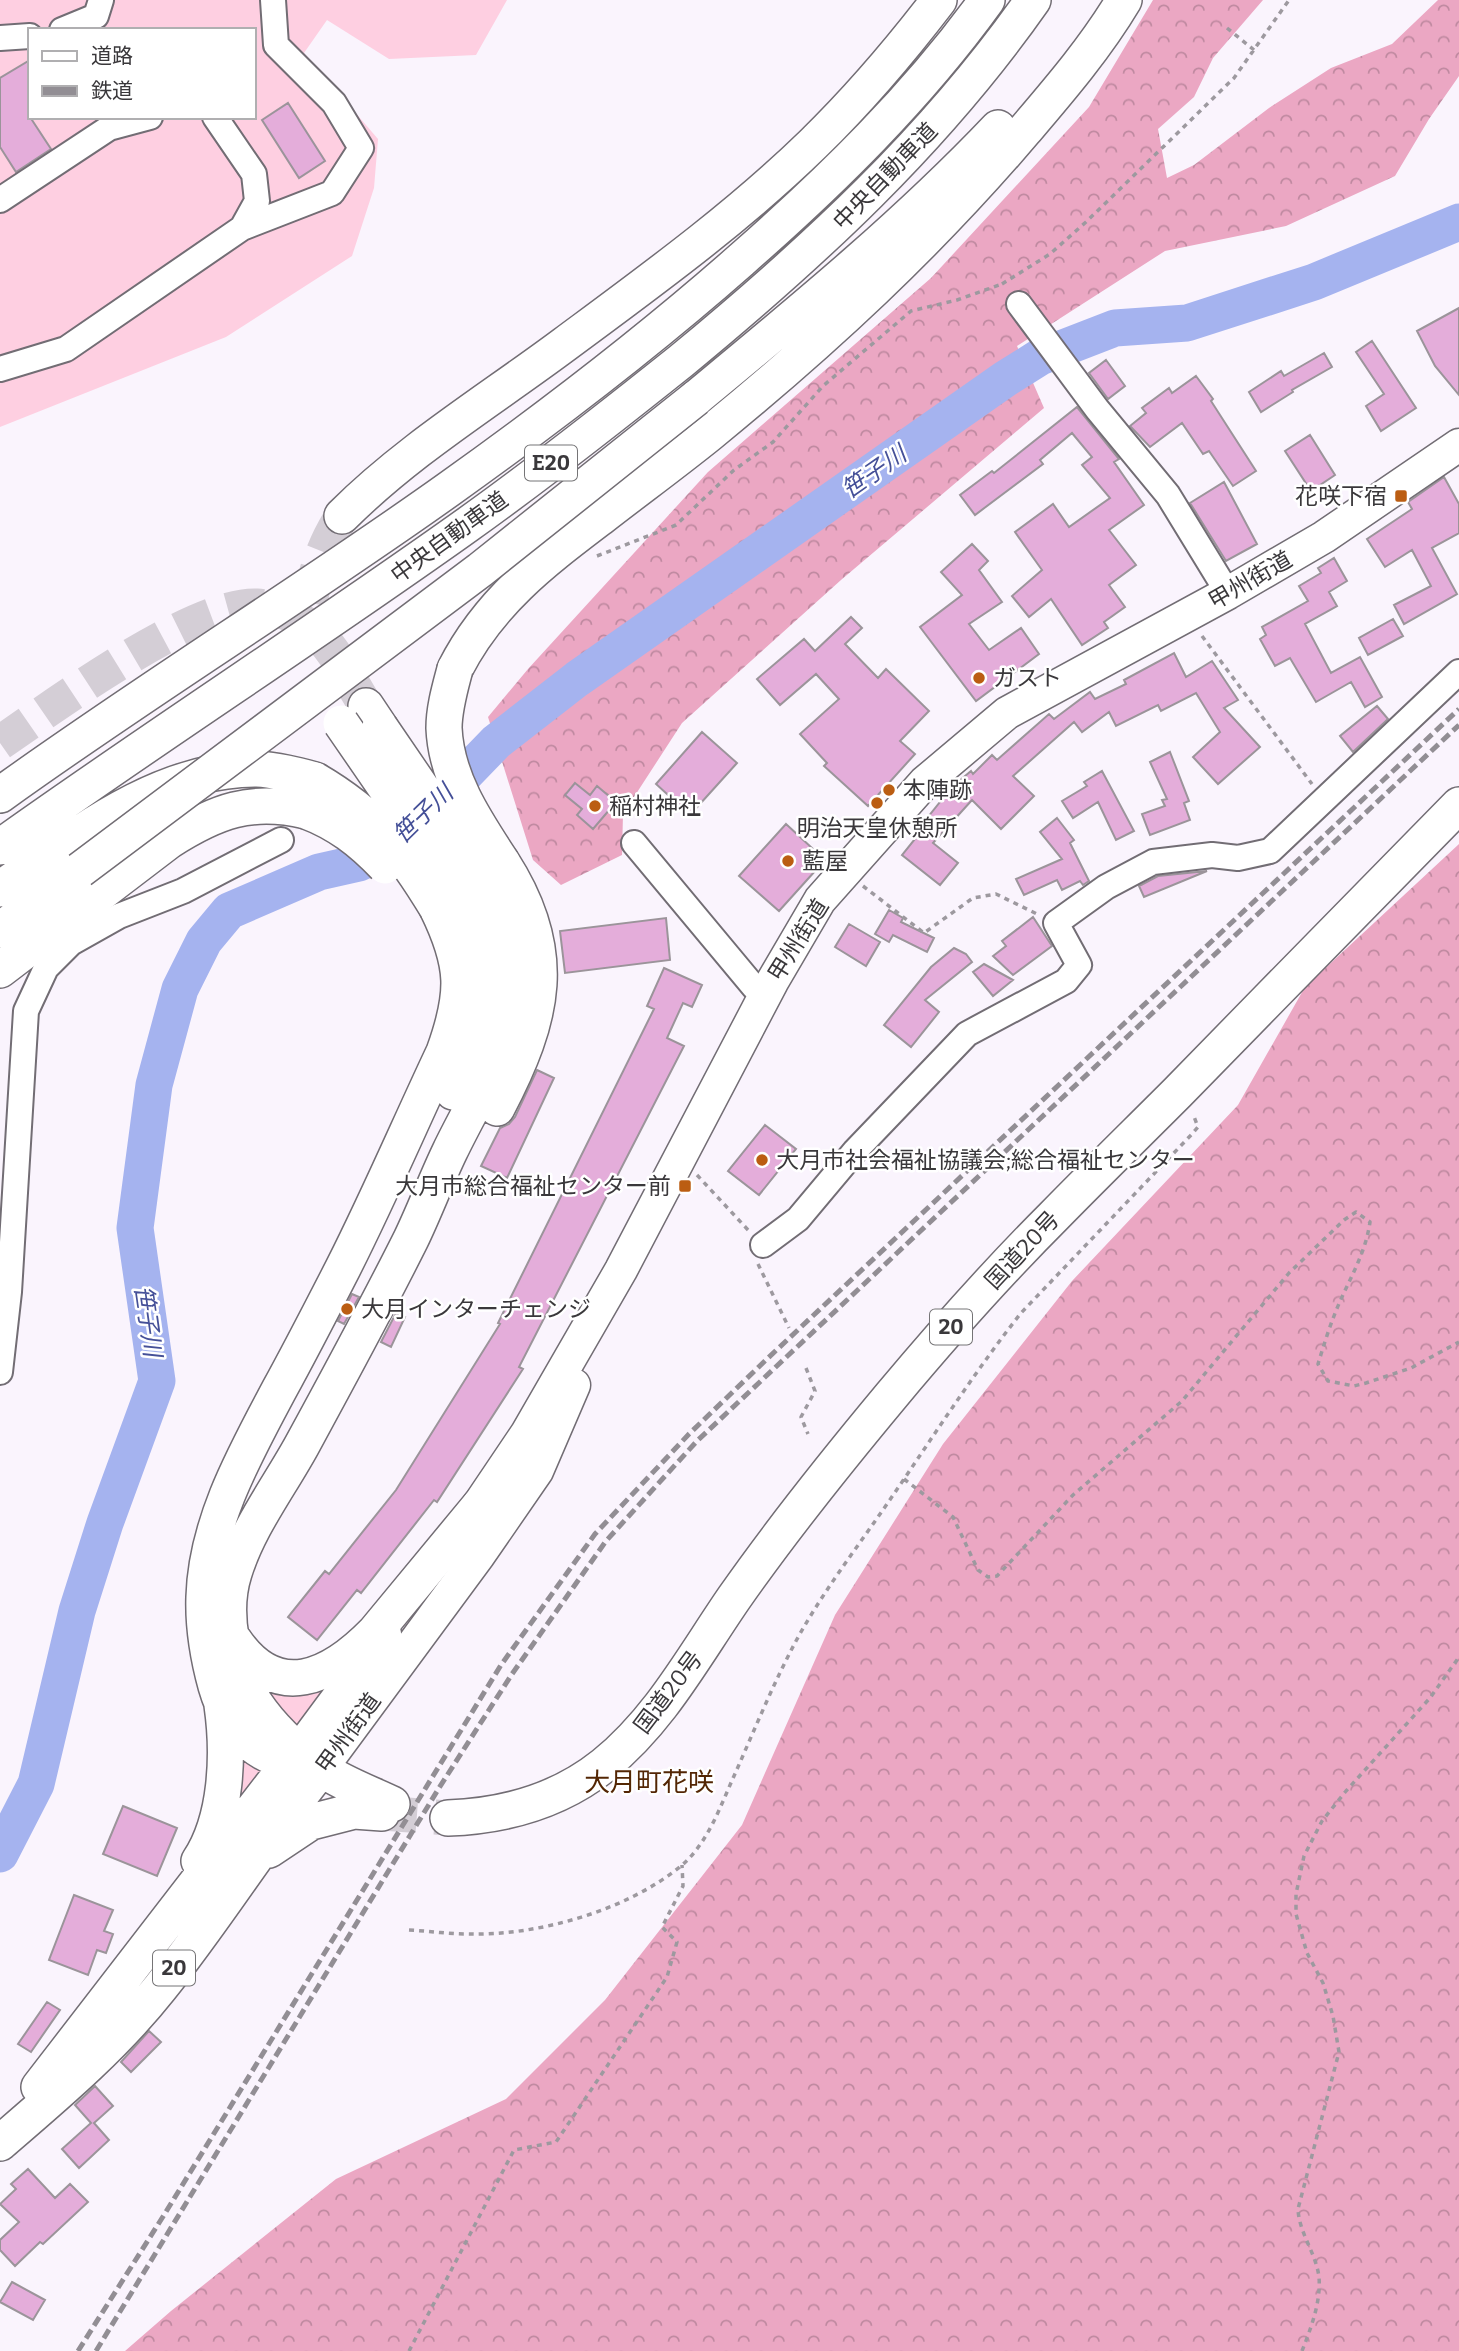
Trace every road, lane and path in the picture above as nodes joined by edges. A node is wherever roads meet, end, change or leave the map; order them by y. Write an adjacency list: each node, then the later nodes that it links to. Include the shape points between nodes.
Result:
1 (116, 0): 9 (street)
2 (273, 0): 19 (street, via 276,45 334,103 361,148 332,193)
3 (939, 0): 23 (highway, via 863,92 754,197 566,344 365,492)
4 (987, 0): 29 (highway, 中央自動車道 / E20, via 912,94 849,161 638,348 448,490)
5 (1033, 0): 35 (highway, 中央自動車道 / E20, via 944,116 876,188 725,325 470,523)
6 (1112, 0): 40 (highway, bridge, via 980,148 805,308 480,570)
7 (1124, 0): 38 (highway, bridge, via 1053,97 942,224 878,287 677,460 541,563 469,641 455,669 444,727 458,787 470,810)
8 (1289, 0): 14 (path)
9 (99, 8): 10 (street)
10 (65, 28)
11 (1227, 28): 14 (path)
12 (28, 36): 13 (street)
13 (0, 38)
14 (1254, 50): 24 (path, via 1234,78 1050,254 1002,284 911,311 822,386 773,442 734,470 676,525)
15 (135, 119): 17 (street)
16 (216, 119): 19 (street, via 254,174 257,201)
17 (105, 123): 18 (street)
18 (0, 200)
19 (242, 228): 21 (street, via 66,349)
20 (1019, 304): 25 (street, via 1168,495)
21 (0, 369)
22 (1459, 445): 25 (main road, 甲州街道, via 1324,537)
23 (342, 516)
24 (596, 556)
25 (1228, 593): 42 (main road, 甲州街道, via 1007,713 925,782 820,900)
26 (1196, 628): 31 (path)
27 (1459, 672): 31 (street)
28 (355, 716): 38 (highway, bridge)
29 (0, 795)
30 (310, 795): 37 (highway, via 286,773 258,769 181,781 98,823); 38 (highway, bridge, via 341,796 383,831 404,856); 41 (highway, via 281,805 251,805 222,812 195,824)
31 (1324, 800): 39 (street, via 1270,851 1238,858 1212,855 1153,862 1106,887)
32 (1459, 805): 45 (highway, 国道20号 / 20)
33 (281, 839): 43 (street, via 71,943 46,968 26,1011)
34 (634, 843): 42 (street)
35 (0, 847)
36 (856, 881): 39 (path, via 923,933 973,898 996,894)
37 (0, 889)
38 (461, 891): 56 (highway, via 516,883 530,914 540,971 531,1034 520,1065 470,1159 411,1238 301,1448 244,1545 230,1595); 58 (highway, via 451,936 459,966 459,996 444,1052 369,1217 239,1467 220,1515 204,1596 208,1653)
39 (1056, 923): 47 (street, via 1079,965 1066,981 967,1034 798,1219)
40 (0, 930)
41 (0, 970)
42 (765, 995): 48 (main road, 甲州街道)
43 (22, 1058): 44 (street); 52 (street)
44 (0, 1073)
45 (1177, 1093): 54 (path, via 1198,1127 1021,1313); 60 (highway, 国道20号 / 20, via 1050,1219 893,1394 804,1503 638,1733 569,1790 508,1811)
46 (704, 1184): 47 (path)
47 (763, 1245): 49 (path, via 757,1266)
48 (621, 1270): 55 (main road, 甲州街道); 59 (main road, 甲州街道, via 537,1471 479,1555)
49 (789, 1328)
50 (1459, 1342): 54 (path, via 1411,1368 1366,1383 1354,1386 1328,1381 1318,1364 1334,1314 1368,1239 1370,1222 1356,1212 1289,1273 1182,1401 1073,1495 997,1576 988,1577 978,1570 953,1517)
51 (806, 1368): 53 (path, via 815,1391 801,1417)
52 (0, 1371)
53 (808, 1434)
54 (904, 1479): 61 (path, via 797,1639 707,1835)
55 (480, 1505): 56 (highway, via 375,1632 331,1669 291,1678 273,1675 243,1653); 59 (main road, 甲州街道)
56 (230, 1634): 59 (highway, via 256,1704)
57 (1459, 1657): 68 (path, via 1430,1698 1322,1821 1304,1856 1296,1914 1307,1953 1324,1983 1339,2052 1298,2209 1319,2276 1315,2316)
58 (221, 1703): 59 (highway, via 259,1751); 64 (highway, via 226,1759 213,1831 204,1854)
59 (303, 1761): 62 (highway, 甲州街道 / 20, via 289,1810); 62 (highway, via 387,1809 354,1811 311,1822); 64 (highway, 甲州街道 / 20)
60 (448, 1818)
61 (682, 1865): 63 (path, via 625,1899 586,1916 542,1927 468,1934); 67 (path, via 683,1886 662,1927 677,1941 667,1977 556,2142 514,2150)
62 (246, 1869): 66 (highway, 甲州街道 / 20, via 125,2029)
63 (409, 1930)
64 (126, 1977): 65 (highway, 甲州街道 / 20)
65 (0, 2132)
66 (0, 2143)
67 (409, 2351)
68 (1303, 2351)

